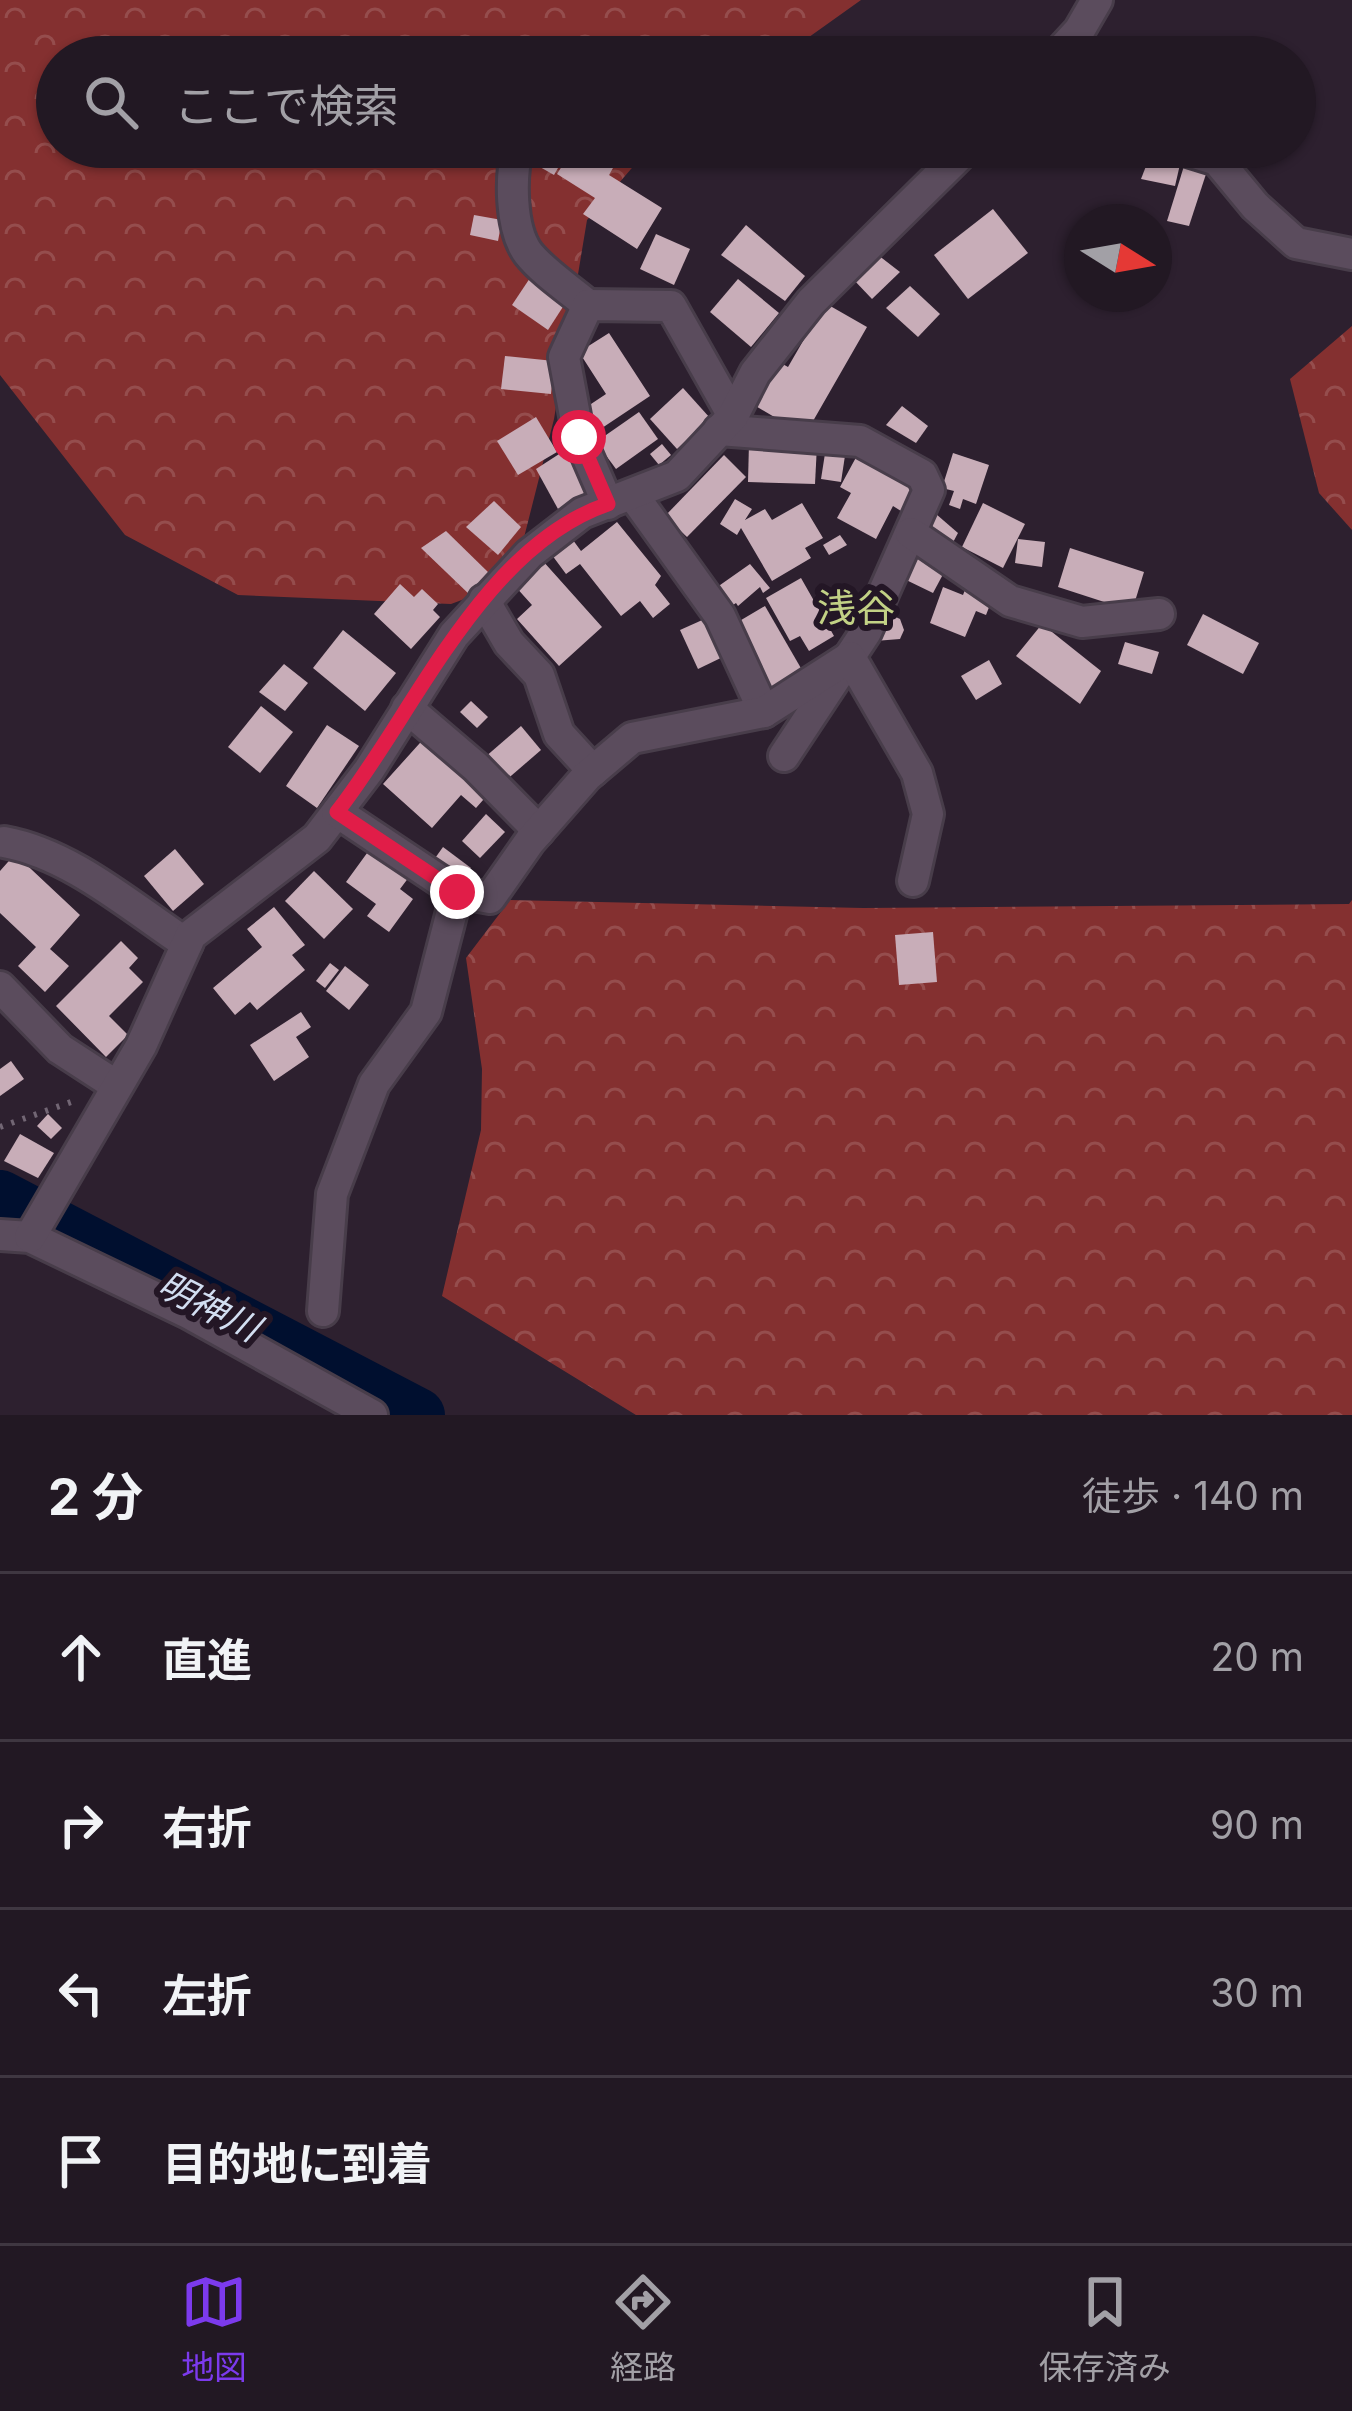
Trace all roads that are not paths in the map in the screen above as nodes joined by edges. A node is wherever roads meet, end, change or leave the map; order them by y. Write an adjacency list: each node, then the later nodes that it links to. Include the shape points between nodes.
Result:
1 (1096, 0): 2 (street)
2 (1073, 36)
3 (513, 168): 7 (street, via 527,252)
4 (947, 168): 8 (street, via 811,302)
5 (1224, 168): 6 (street, via 1296,244)
6 (1352, 254)
7 (588, 305): 8 (street, via 670,307); 9 (street, via 564,357 579,437)
8 (726, 423): 9 (street, via 677,476); 10 (street, via 860,441 922,475 929,490)
9 (620, 500): 11 (street, via 554,532); 15 (street, via 720,616)
10 (910, 533): 12 (street, via 1010,601 1082,622); 13 (street)
11 (484, 600): 14 (street); 17 (street, via 539,675 559,734)
12 (1159, 614)
13 (850, 657): 15 (street); 16 (street); 21 (street, via 917,773 928,814)
14 (407, 708): 18 (street); 19 (street)
15 (764, 712): 17 (street, via 632,739)
16 (784, 756)
17 (593, 771): 19 (street)
18 (337, 812): 22 (street); 23 (street, via 317,838)
19 (539, 831): 22 (street, via 490,898)
20 (4, 842): 23 (street, via 34,847)
21 (913, 881)
22 (457, 892): 27 (street, via 425,1012 374,1084 332,1194)
23 (187, 944): 25 (street)
24 (0, 987): 25 (street, via 60,1049)
25 (117, 1086): 26 (street)
26 (20, 1236): 28 (street, via 188,1313)
27 (323, 1311)
28 (371, 1415)

